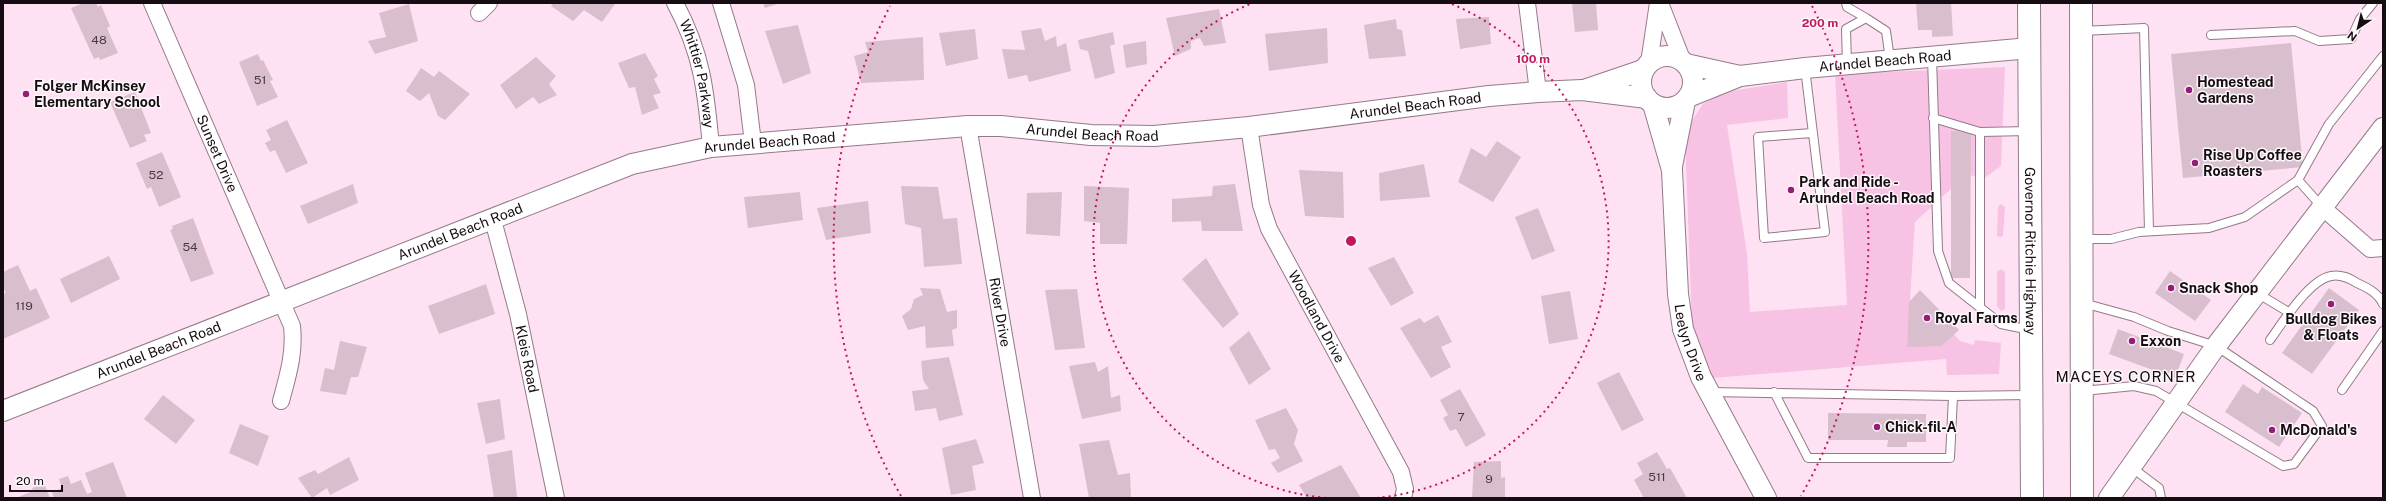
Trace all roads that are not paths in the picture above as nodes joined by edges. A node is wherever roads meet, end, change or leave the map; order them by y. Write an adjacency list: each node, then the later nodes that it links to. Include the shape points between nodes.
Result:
1 (152, 3): 45 (street, Sunset Drive)
2 (675, 3): 34 (street, Whittier Parkway, via 697,52 704,79)
3 (722, 3): 33 (street, via 746,85)
4 (1527, 3): 23 (street)
5 (1659, 3): 17 (street); 19 (street)
6 (1846, 3): 10 (lane)
7 (2029, 3): 13 (highway, Governor Ritchie Highway)
8 (2081, 3): 11 (highway)
9 (2373, 3): 12 (lane, via 2360,20 2351,39 2319,41 2295,31)
10 (1866, 18): 16 (lane, via 1886,31); 18 (lane, via 1846,29)
11 (2081, 31): 39 (lane, via 2144,28); 40 (highway)
12 (2211, 35)
13 (2030, 48): 15 (street, Arundel Beach Road); 30 (highway, Governor Ritchie Highway)
14 (2383, 56): 36 (lane, via 2329,124)
15 (1932, 57): 16 (street, Arundel Beach Road); 26 (lane)
16 (1890, 60): 18 (street, Arundel Beach Road)
17 (1684, 63): 19 (street, via 1670,56 1662,56); 21 (street, Arundel Beach Road); 24 (street, via 1692,77 1691,91)
18 (1847, 64): 20 (street, Arundel Beach Road)
19 (1646, 67): 22 (street, Arundel Beach Road); 25 (street, via 1641,85)
20 (1805, 68): 21 (street, Arundel Beach Road); 32 (lane)
21 (1740, 76): 24 (street, Arundel Beach Road)
22 (1582, 90): 23 (street, Arundel Beach Road); 25 (street, Arundel Beach Road)
23 (1538, 92): 28 (street, Arundel Beach Road)
24 (1686, 99): 25 (street, via 1670,108); 35 (street, Leelyn Drive)
25 (1650, 101): 35 (street, Leelyn Drive)
26 (1933, 118): 31 (lane); 47 (lane, via 1938,251 1949,283)
27 (968, 126): 28 (street, Arundel Beach Road, via 1001,126 1060,133 1120,136 1154,136); 33 (street, Arundel Beach Road); 64 (street, River Drive)
28 (1249, 127): 65 (street, Woodland Drive, via 1261,205 1269,229 1402,472 1405,490)
29 (2383, 128): 37 (street)
30 (2030, 131): 31 (lane); 49 (highway, Governor Ritchie Highway)
31 (1980, 132): 47 (lane)
32 (1812, 133): 32 (lane, via 1825,232 1764,238 1758,137)
33 (753, 143): 34 (street, Arundel Beach Road)
34 (712, 147): 38 (street, Arundel Beach Road, via 632,164)
35 (1672, 170): 55 (street, Leelyn Drive, via 1678,294 1683,329 1694,364)
36 (2298, 180): 37 (lane); 39 (lane, via 2244,217 2209,228)
37 (2323, 208): 41 (street); 43 (street)
38 (493, 220): 45 (street, Arundel Beach Road); 63 (street, Kleis Road, via 518,314)
39 (2149, 231): 40 (lane, via 2111,240)
40 (2081, 239): 44 (highway)
41 (2376, 248): 42 (street)
42 (2383, 261)
43 (2257, 293): 48 (lane); 52 (street)
44 (2082, 302): 52 (lane); 54 (highway)
45 (283, 303): 59 (street, Sunset Drive, via 292,326 294,345); 61 (street, Arundel Beach Road)
46 (2383, 304): 48 (lane, via 2376,294 2367,288 2341,276 2330,276 2309,290)
47 (1980, 308): 49 (lane, via 2001,324)
48 (2290, 313): 51 (lane)
49 (2031, 330): 57 (highway, Governor Ritchie Highway)
50 (2383, 331): 53 (lane)
51 (2270, 340)
52 (2216, 346): 60 (street); 60 (lane, via 2313,411 2322,426 2294,464 2284,466)
53 (2342, 390)
54 (2082, 391): 60 (lane, via 2134,386 2156,391); 68 (highway)
55 (1709, 392): 56 (lane); 66 (street, Leelyn Drive)
56 (1774, 392): 58 (lane); 58 (lane, via 1808,458 1950,458)
57 (2031, 395): 58 (lane); 67 (highway, Governor Ritchie Highway)
58 (1953, 396)
59 (281, 401)
60 (2176, 402): 62 (street)
61 (3, 411)
62 (2131, 466): 69 (street); 70 (lane, via 2159,488)
63 (556, 498)
64 (1032, 498)
65 (1403, 498)
66 (1766, 498)
67 (2032, 498)
68 (2082, 498)
69 (2109, 498)
70 (2161, 498)

